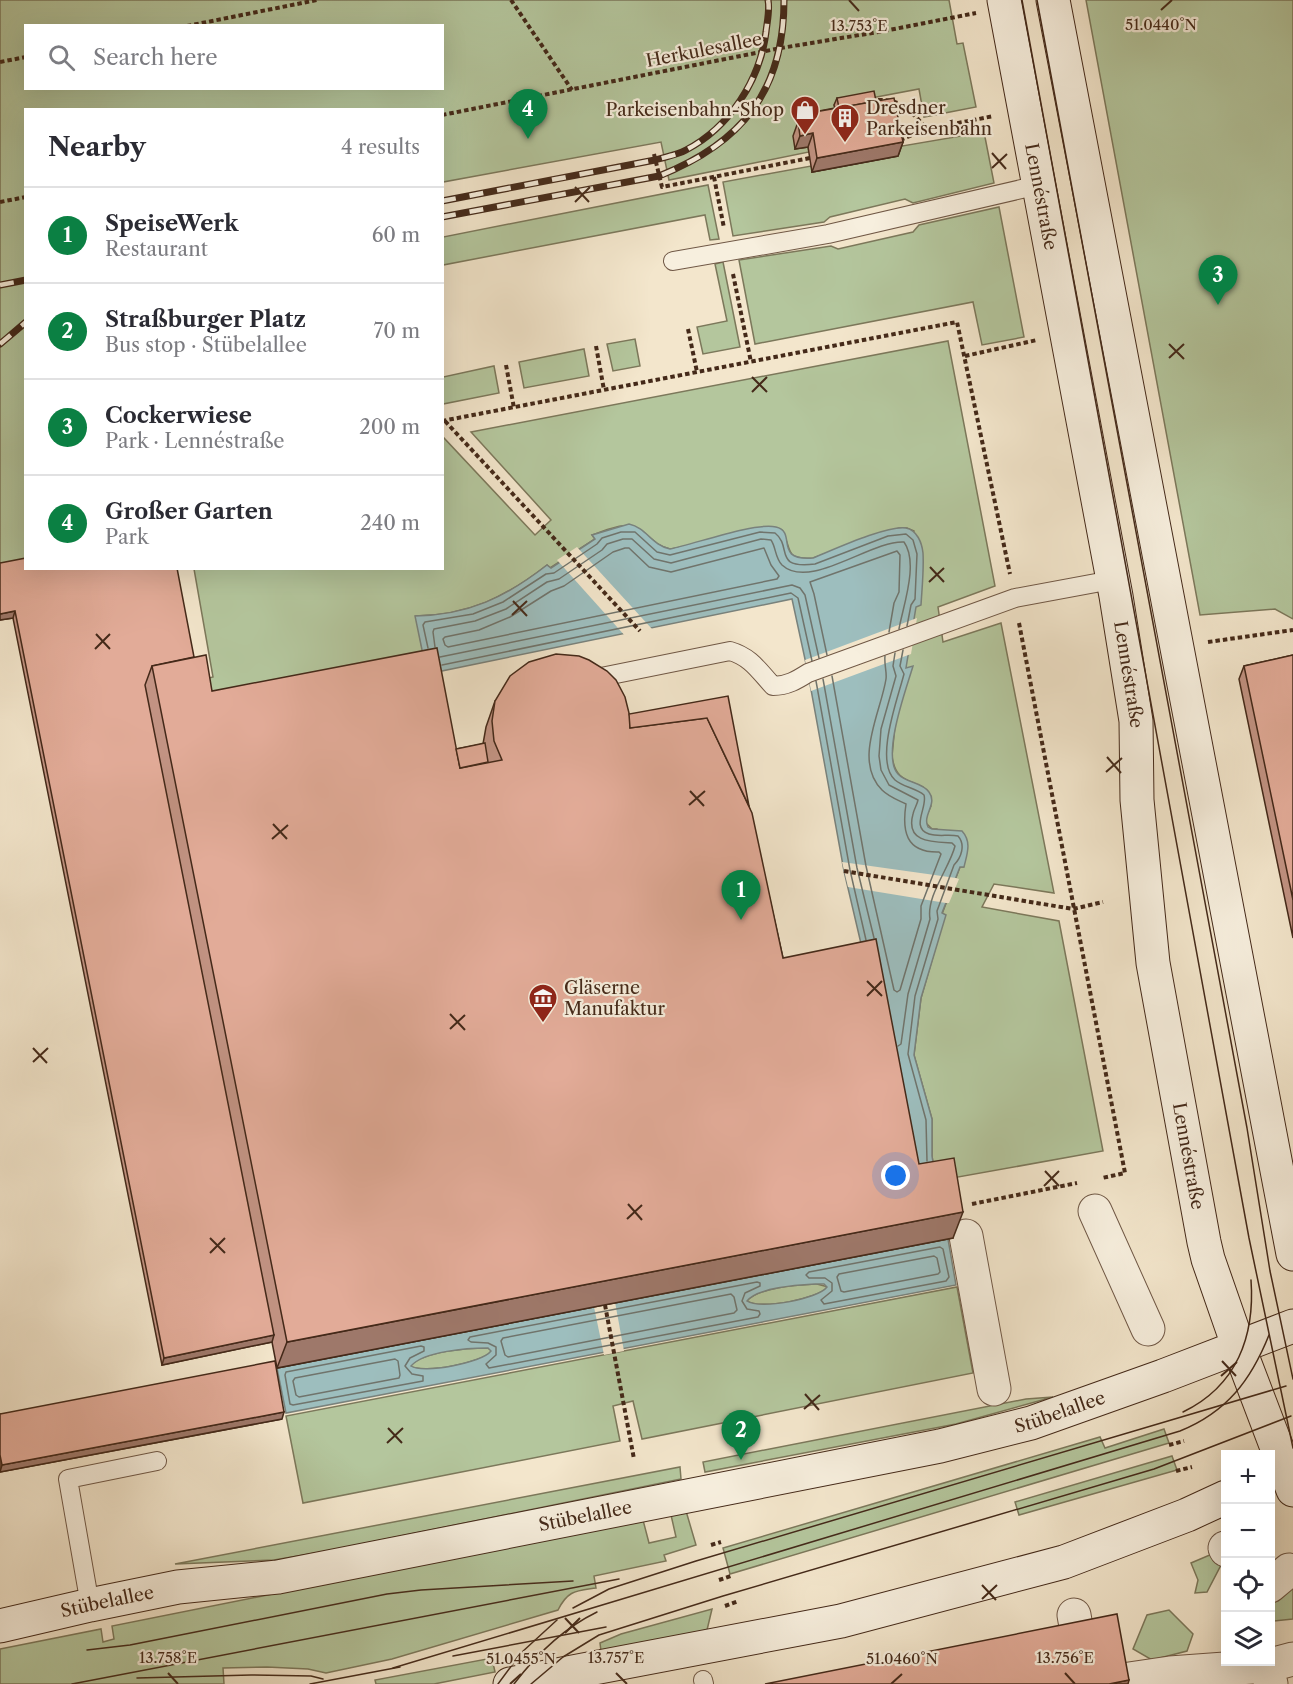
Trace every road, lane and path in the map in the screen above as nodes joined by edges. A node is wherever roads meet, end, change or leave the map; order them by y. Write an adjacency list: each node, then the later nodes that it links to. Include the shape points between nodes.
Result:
1 (318, 0): 6 (path)
2 (511, 0): 9 (path)
3 (1004, 0): 11 (main road, Lennéstraße)
4 (1053, 0): 43 (main road)
5 (970, 14): 9 (path, Herkulesallee)
6 (197, 24)
7 (24, 57): 8 (path)
8 (0, 62)
9 (572, 90): 12 (path, Herkulesallee)
10 (878, 100): 13 (path, via 891,99 906,107)
11 (1024, 109): 13 (path); 17 (main road, Lennéstraße)
12 (444, 115)
13 (927, 129): 14 (path)
14 (895, 141)
15 (654, 154): 16 (path, via 662,187)
16 (810, 158)
17 (1039, 185): 20 (lane, via 828,234); 22 (main road, Lennéstraße)
18 (24, 197): 19 (path)
19 (0, 202)
20 (673, 261)
21 (688, 329): 26 (path)
22 (1067, 334): 24 (path); 30 (main road, Lennéstraße)
23 (596, 346): 27 (path)
24 (965, 357): 26 (path, via 957,322); 31 (path)
25 (506, 364): 28 (path)
26 (697, 372): 27 (path)
27 (604, 390): 28 (path)
28 (514, 408): 29 (path)
29 (444, 421): 33 (path)
30 (1112, 579): 31 (lane); 47 (main road, Lennéstraße, via 1136,721 1137,800 1153,963 1206,1251)
31 (1015, 598): 35 (lane, via 808,672 791,683 773,686 750,660 730,651); 38 (path)
32 (1293, 630): 34 (path)
33 (640, 631)
34 (1202, 643)
35 (601, 677)
36 (844, 871): 38 (path)
37 (1103, 902): 38 (path)
38 (1073, 909): 39 (path, via 1125,1173)
39 (1098, 1179)
40 (1078, 1183): 42 (path, via 960,1206)
41 (1095, 1211): 46 (main road)
42 (966, 1236): 48 (main road)
43 (1293, 1254)
44 (605, 1305): 51 (path)
45 (1293, 1326): 47 (main road, Stübelallee)
46 (1148, 1329)
47 (1239, 1348): 55 (main road, Lennéstraße); 62 (main road, Stübelallee, via 1031,1423 940,1446 278,1577 178,1587)
48 (994, 1389)
49 (1184, 1441): 50 (path)
50 (1169, 1445)
51 (634, 1459)
52 (157, 1461): 62 (lane, via 69,1479)
53 (1192, 1467): 54 (path)
54 (1176, 1471)
55 (1286, 1475)
56 (1217, 1502): 67 (main road, via 1064,1562 841,1621)
57 (721, 1542): 58 (path)
58 (711, 1545)
59 (731, 1576): 60 (path)
60 (719, 1580)
61 (739, 1601): 63 (path)
62 (90, 1605): 65 (main road, Stübelallee)
63 (725, 1606)
64 (1074, 1615): 68 (main road)
65 (0, 1626)
66 (1273, 1668): 69 (main road, via 1170,1673)
67 (510, 1684)
68 (1086, 1684)
69 (1095, 1684)

